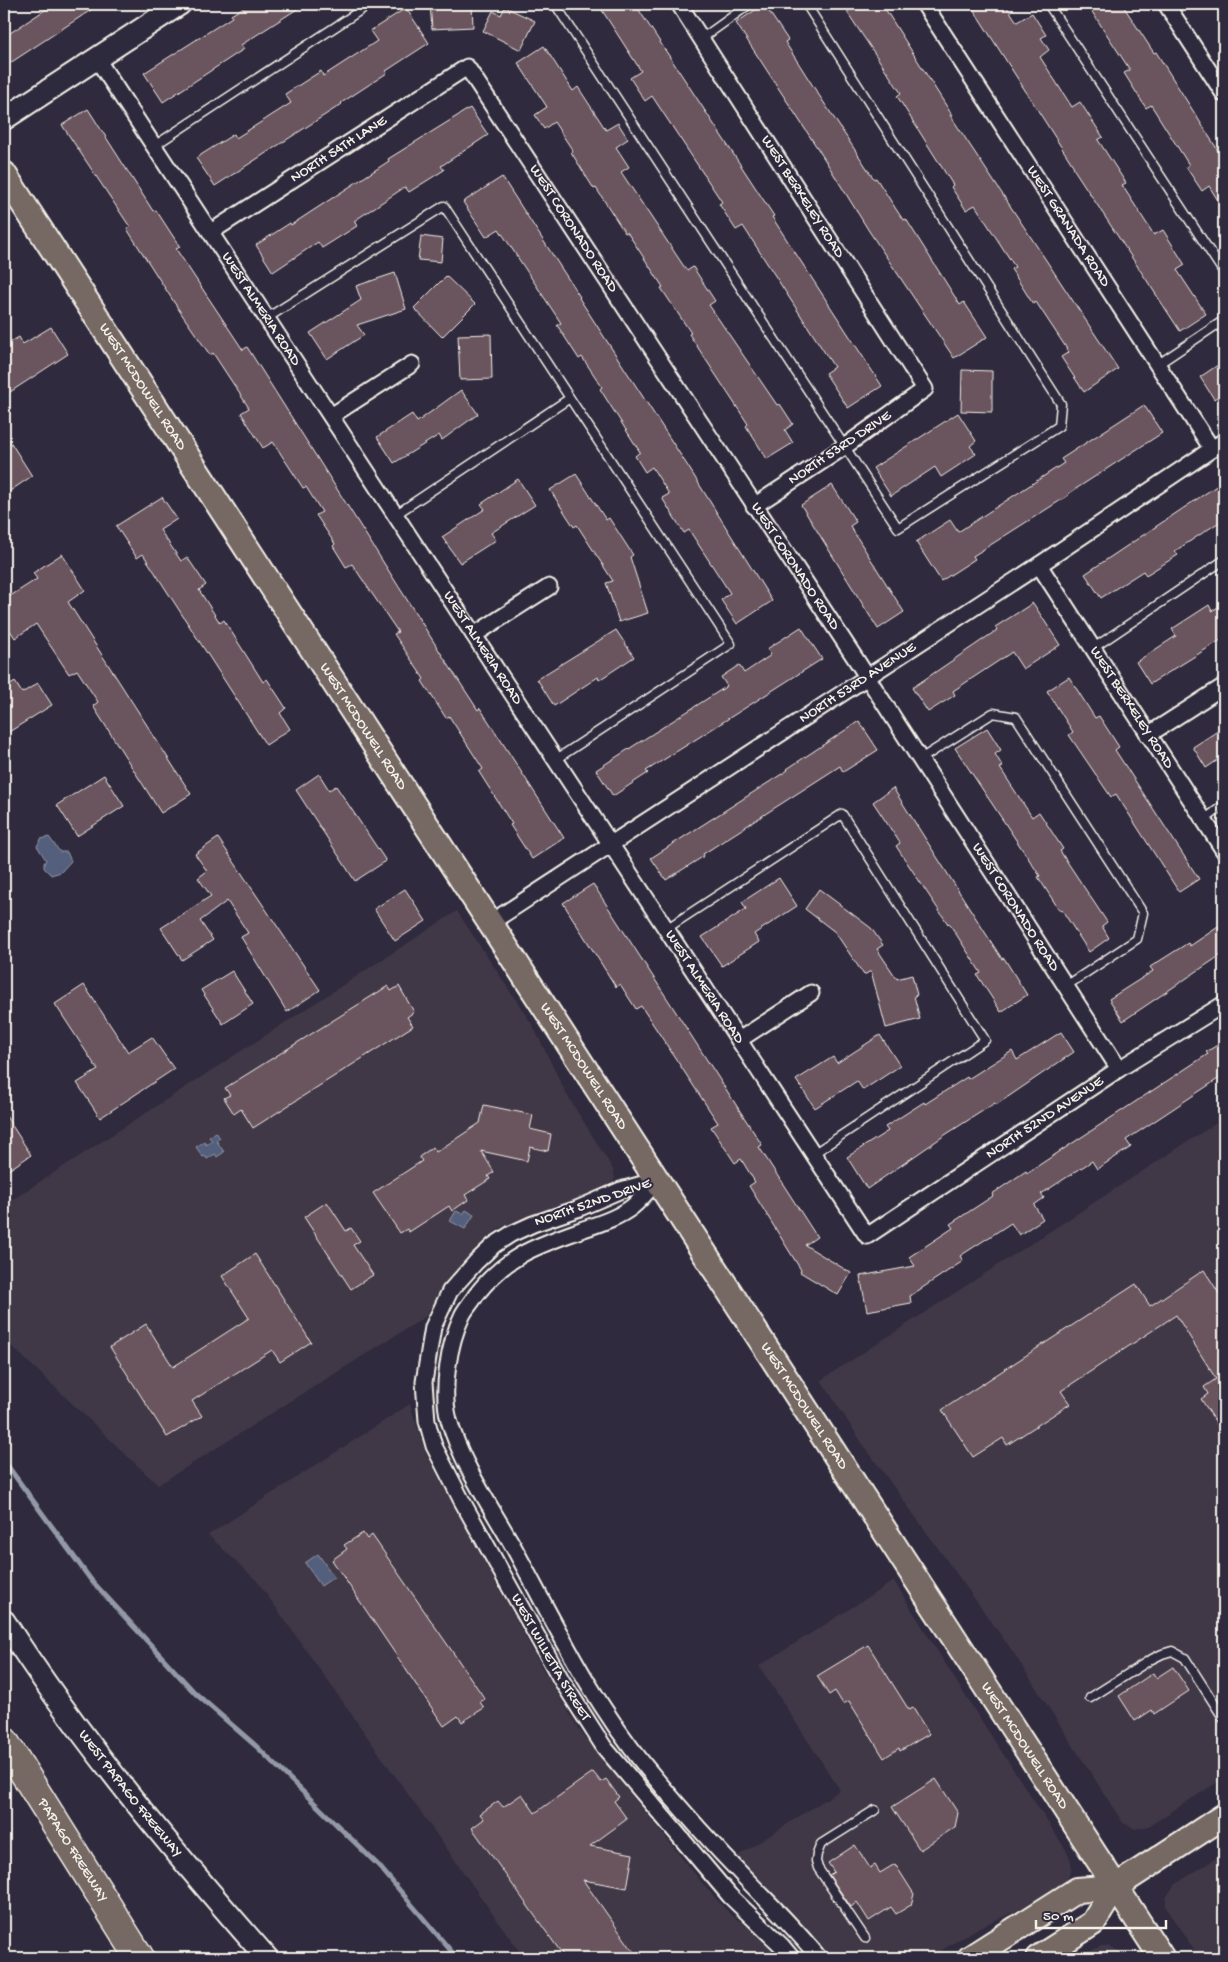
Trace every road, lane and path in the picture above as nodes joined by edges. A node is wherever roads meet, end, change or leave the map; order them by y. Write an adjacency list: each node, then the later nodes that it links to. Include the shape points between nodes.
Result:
1 (180, 4): 11 (main road)
2 (370, 4): 15 (lane)
3 (555, 4): 27 (lane)
4 (679, 4): 10 (street, WEST BERKELEY ROAD)
5 (750, 4): 10 (lane)
6 (806, 4): 27 (lane, via 1061,404 1059,426 898,528)
7 (924, 4): 22 (street, WEST GRANADA ROAD)
8 (1048, 4): 18 (lane)
9 (1166, 4): 13 (street)
10 (701, 39): 23 (street, WEST BERKELEY ROAD)
11 (98, 59): 14 (main road); 15 (street, WEST ALMERIA ROAD)
12 (467, 67): 17 (street, NORTH 54TH LANE); 28 (street, WEST CORONADO ROAD)
13 (1224, 94)
14 (4, 119)
15 (154, 146): 17 (street, WEST ALMERIA ROAD)
16 (4, 174): 44 (main road, WEST MCDOWELL ROAD)
17 (211, 232): 19 (street, WEST ALMERIA ROAD)
18 (1224, 273)
19 (267, 318): 24 (lane, via 444,206); 25 (street, WEST ALMERIA ROAD)
20 (1224, 320): 22 (lane)
21 (412, 364): 25 (street)
22 (1157, 365): 26 (street, WEST GRANADA ROAD)
23 (925, 389): 27 (street, NORTH 53RD DRIVE)
24 (570, 398): 29 (lane); 38 (lane, via 731,644)
25 (330, 416): 29 (street, WEST ALMERIA ROAD)
26 (1218, 445): 31 (street, NORTH 53RD AVENUE)
27 (844, 447): 28 (street, NORTH 53RD DRIVE)
28 (754, 506): 35 (street, WEST CORONADO ROAD)
29 (395, 515): 33 (street, WEST ALMERIA ROAD)
30 (1224, 560): 34 (lane)
31 (1039, 565): 34 (street, WEST BERKELEY ROAD); 35 (street, NORTH 53RD AVENUE)
32 (549, 587): 33 (street)
33 (474, 635): 38 (street, WEST ALMERIA ROAD)
34 (1092, 649): 37 (street, WEST BERKELEY ROAD)
35 (867, 677): 39 (street, WEST CORONADO ROAD); 42 (street, NORTH 53RD AVENUE)
36 (1224, 686): 37 (street)
37 (1148, 735): 41 (street, WEST BERKELEY ROAD)
38 (556, 760): 42 (street, WEST ALMERIA ROAD)
39 (920, 760): 46 (street, WEST CORONADO ROAD); 46 (lane, via 993,713 1016,717 1143,913 1137,939)
40 (1224, 805): 41 (lane)
41 (1204, 820): 43 (street, WEST BERKELEY ROAD)
42 (610, 844): 44 (street, NORTH 53RD AVENUE); 45 (street, WEST ALMERIA ROAD)
43 (1224, 851)
44 (490, 923): 52 (main road, WEST MCDOWELL ROAD)
45 (666, 930): 49 (street, WEST ALMERIA ROAD); 51 (lane, via 842,814 985,1040)
46 (1066, 986): 50 (street, WEST CORONADO ROAD)
47 (811, 993): 49 (street)
48 (1224, 1004): 50 (street, NORTH 52ND AVENUE)
49 (739, 1040): 51 (street, WEST ALMERIA ROAD)
50 (1119, 1069): 53 (street, NORTH 52ND AVENUE)
51 (813, 1154): 53 (street, WEST ALMERIA ROAD)
52 (657, 1180): 54 (street, NORTH 52ND DRIVE, via 621,1190 511,1234 476,1262 450,1291); 55 (street, NORTH 52ND DRIVE, via 633,1207 600,1224 541,1244 513,1258 491,1277); 62 (main road, WEST MCDOWELL ROAD)
53 (867, 1236)
54 (443, 1306): 66 (street, WEST WILLETTA STREET, via 433,1327 427,1353 425,1408 434,1446 462,1501 562,1681 604,1747 730,1896)
55 (462, 1315): 67 (street, WEST WILLETTA STREET, via 449,1359 446,1389 449,1418 473,1474 577,1665 610,1720 683,1811 794,1927)
56 (4, 1621): 65 (main road, WEST PAPAGO FREEWAY, via 99,1757 215,1900)
57 (1090, 1698): 58 (lane, via 1150,1660 1172,1651 1185,1658)
58 (1224, 1719)
59 (7, 1748): 64 (highway, PAPAGO FREEWAY)
60 (875, 1810): 63 (lane, via 821,1844 816,1861)
61 (1224, 1816): 62 (main road)
62 (1115, 1887): 68 (main road, via 1077,1890); 69 (main road, via 1093,1923); 70 (main road, WEST MCDOWELL ROAD)
63 (865, 1938)
64 (140, 1958)
65 (267, 1958)
66 (792, 1958)
67 (819, 1958)
68 (970, 1958)
69 (1038, 1958)
70 (1162, 1958)

